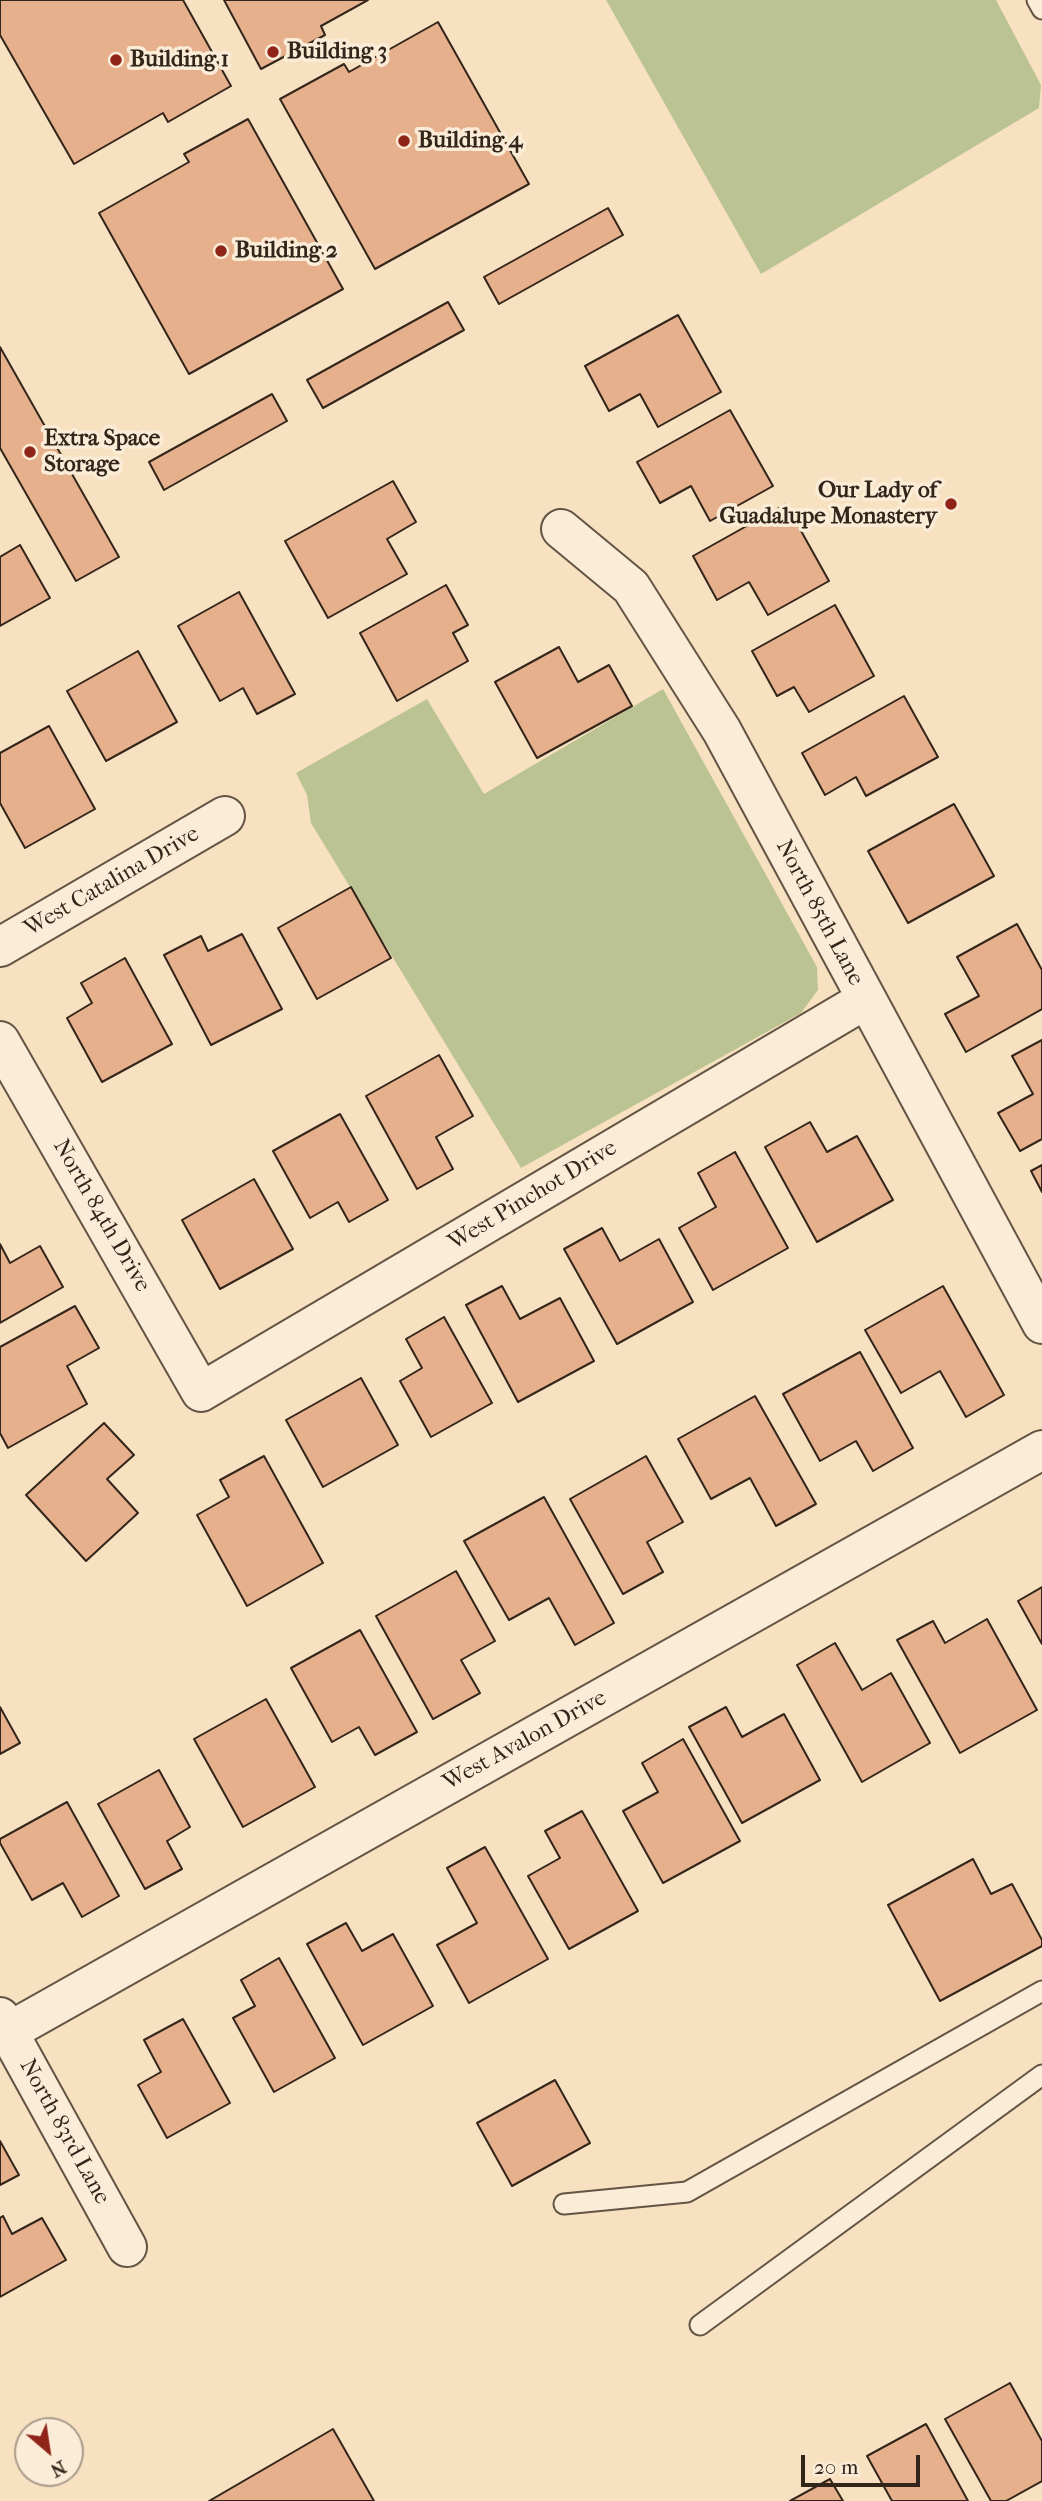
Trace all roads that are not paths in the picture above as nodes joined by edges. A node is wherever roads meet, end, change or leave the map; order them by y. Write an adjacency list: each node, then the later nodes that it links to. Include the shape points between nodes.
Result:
1 (1037, 0): 2 (lane)
2 (1042, 9)
3 (561, 529): 6 (street, North 85th Lane, via 631,587 722,731)
4 (225, 816): 5 (street, West Catalina Drive)
5 (0, 947)
6 (865, 1000): 8 (street, North 85th Lane); 9 (street, West Pinchot Drive)
7 (0, 1041): 9 (street, North 84th Drive)
8 (1042, 1324)
9 (201, 1392)
10 (1042, 1450): 12 (street, West Avalon Drive)
11 (1042, 1991): 14 (lane, via 687,2192)
12 (4, 2025): 15 (street, North 83rd Lane)
13 (1042, 2076): 16 (lane)
14 (564, 2204)
15 (127, 2247)
16 (700, 2325)

